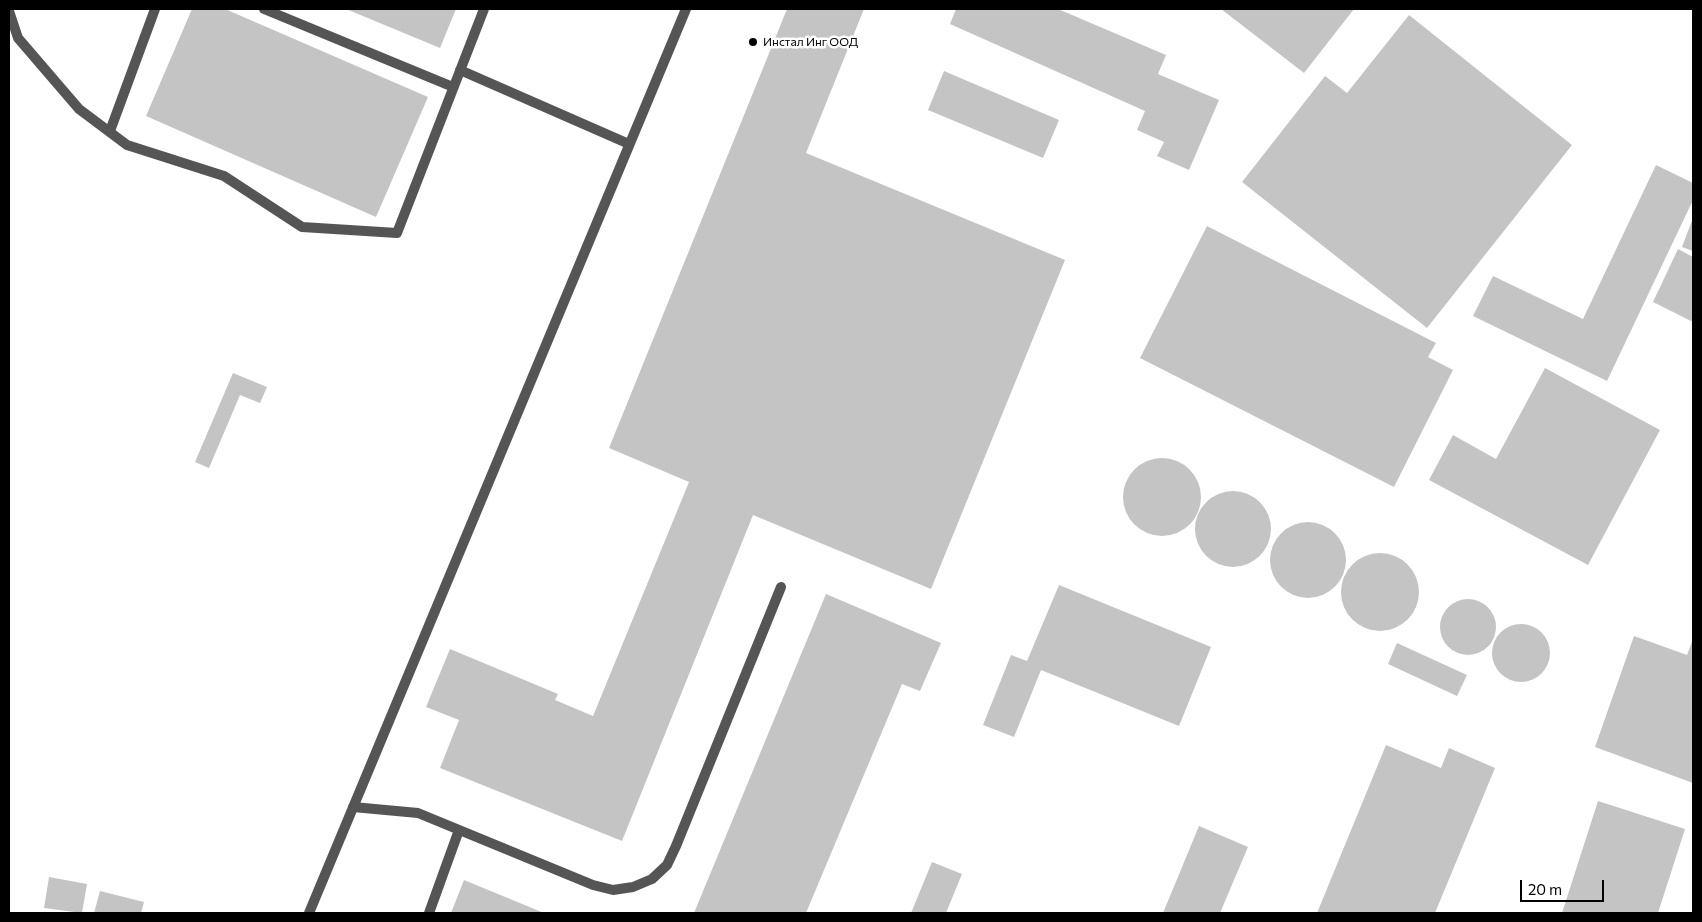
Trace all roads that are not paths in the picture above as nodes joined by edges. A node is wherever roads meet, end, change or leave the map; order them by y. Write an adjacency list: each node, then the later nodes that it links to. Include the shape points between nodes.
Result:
1 (155, 9): 8 (street)
2 (264, 9): 7 (street)
3 (484, 9): 6 (street)
4 (686, 9): 9 (street)
5 (9, 11): 8 (street, via 18,38 79,109)
6 (460, 70): 7 (street); 9 (street)
7 (453, 87): 8 (street, via 397,233 302,227 224,176 127,145)
8 (110, 132)
9 (629, 144): 11 (street)
10 (781, 587): 12 (street, via 676,846 667,865 652,879 633,887 612,890)
11 (353, 807): 12 (street, via 418,814); 13 (street)
12 (459, 830): 14 (street)
13 (309, 913)
14 (429, 913)

